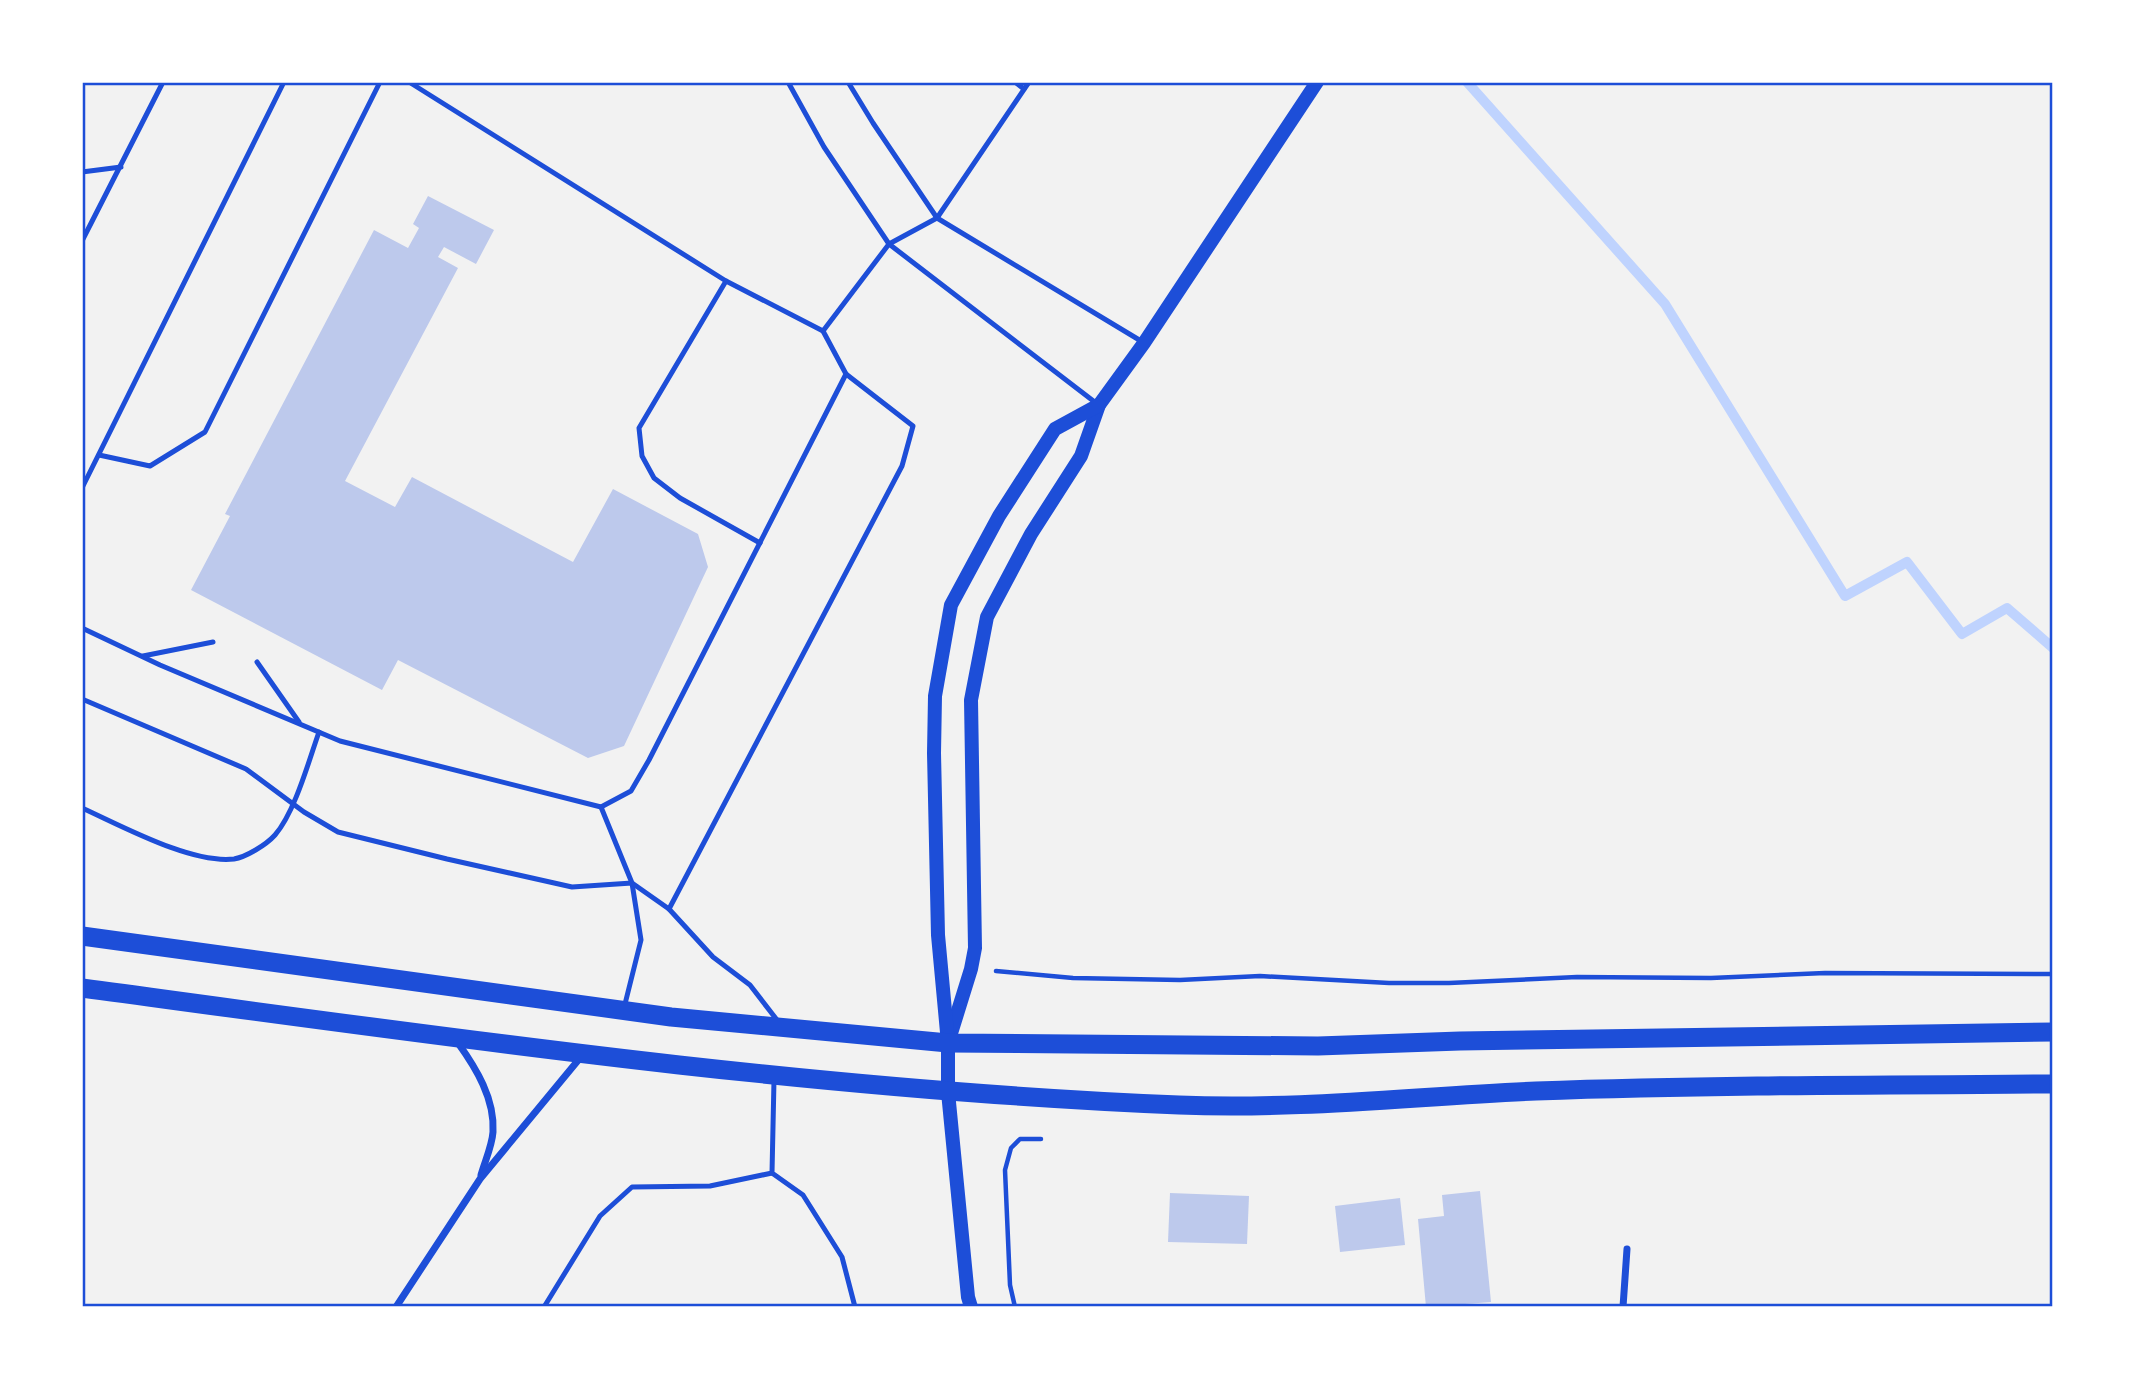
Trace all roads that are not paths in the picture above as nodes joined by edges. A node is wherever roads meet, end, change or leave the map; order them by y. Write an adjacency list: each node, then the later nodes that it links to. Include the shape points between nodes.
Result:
1 (163, 82): 11 (lane)
2 (284, 82): 21 (lane)
3 (380, 82): 21 (lane, via 205,432 150,466)
4 (409, 82): 16 (lane)
5 (788, 82): 15 (lane, via 824,147)
6 (848, 82): 13 (lane)
7 (1015, 82): 10 (lane)
8 (1029, 82): 10 (lane)
9 (1317, 82): 18 (main road)
10 (1024, 89): 13 (lane)
11 (121, 167): 12 (lane); 14 (lane)
12 (82, 172)
13 (937, 218): 15 (lane); 18 (lane)
14 (82, 241)
15 (889, 244): 17 (lane); 20 (lane)
16 (726, 281): 17 (lane); 23 (lane, via 639,428 642,456 654,478 680,498)
17 (823, 331): 19 (lane)
18 (1144, 343): 20 (main road)
19 (846, 374): 23 (lane); 35 (lane, via 913,426 902,466)
20 (1099, 405): 42 (main road, via 1081,456 1031,534 987,617 971,700 975,948); 42 (main road, via 1055,429 999,516 951,605 935,696 934,753 938,935)
21 (99, 455): 22 (lane)
22 (82, 488)
23 (760, 543): 32 (lane, via 631,791)
24 (82, 628): 26 (lane)
25 (212, 642): 26 (lane)
26 (142, 656): 29 (lane)
27 (257, 662): 29 (lane)
28 (82, 699): 31 (lane, via 246,768)
29 (301, 724): 30 (lane)
30 (319, 732): 31 (lane); 32 (lane)
31 (293, 803): 33 (lane, via 275,835 236,859 176,850); 34 (lane, via 338,832 447,859 572,887)
32 (601, 807): 34 (lane)
33 (82, 808)
34 (632, 883): 35 (lane); 38 (lane, via 640,940)
35 (669, 909): 39 (lane, via 713,957 750,985)
36 (82, 936): 38 (highway)
37 (82, 988): 41 (highway)
38 (623, 1011): 39 (highway)
39 (782, 1027): 42 (highway)
40 (2053, 1032): 42 (highway, via 1318,1046)
41 (454, 1037): 43 (highway); 48 (street, via 477,1072 492,1110 493,1134)
42 (948, 1043): 46 (main road)
43 (583, 1054): 44 (highway); 48 (street)
44 (774, 1074): 46 (highway); 47 (lane)
45 (2053, 1084): 46 (highway, via 1668,1086 1461,1094 1336,1105 1185,1106)
46 (948, 1092): 50 (main road)
47 (772, 1173): 52 (lane, via 710,1186 632,1187 600,1216); 53 (lane, via 810,1205 842,1257)
48 (480, 1179): 51 (street)
49 (1627, 1249): 54 (street)
50 (967, 1306)
51 (396, 1307)
52 (544, 1307)
53 (855, 1307)
54 (1623, 1307)

